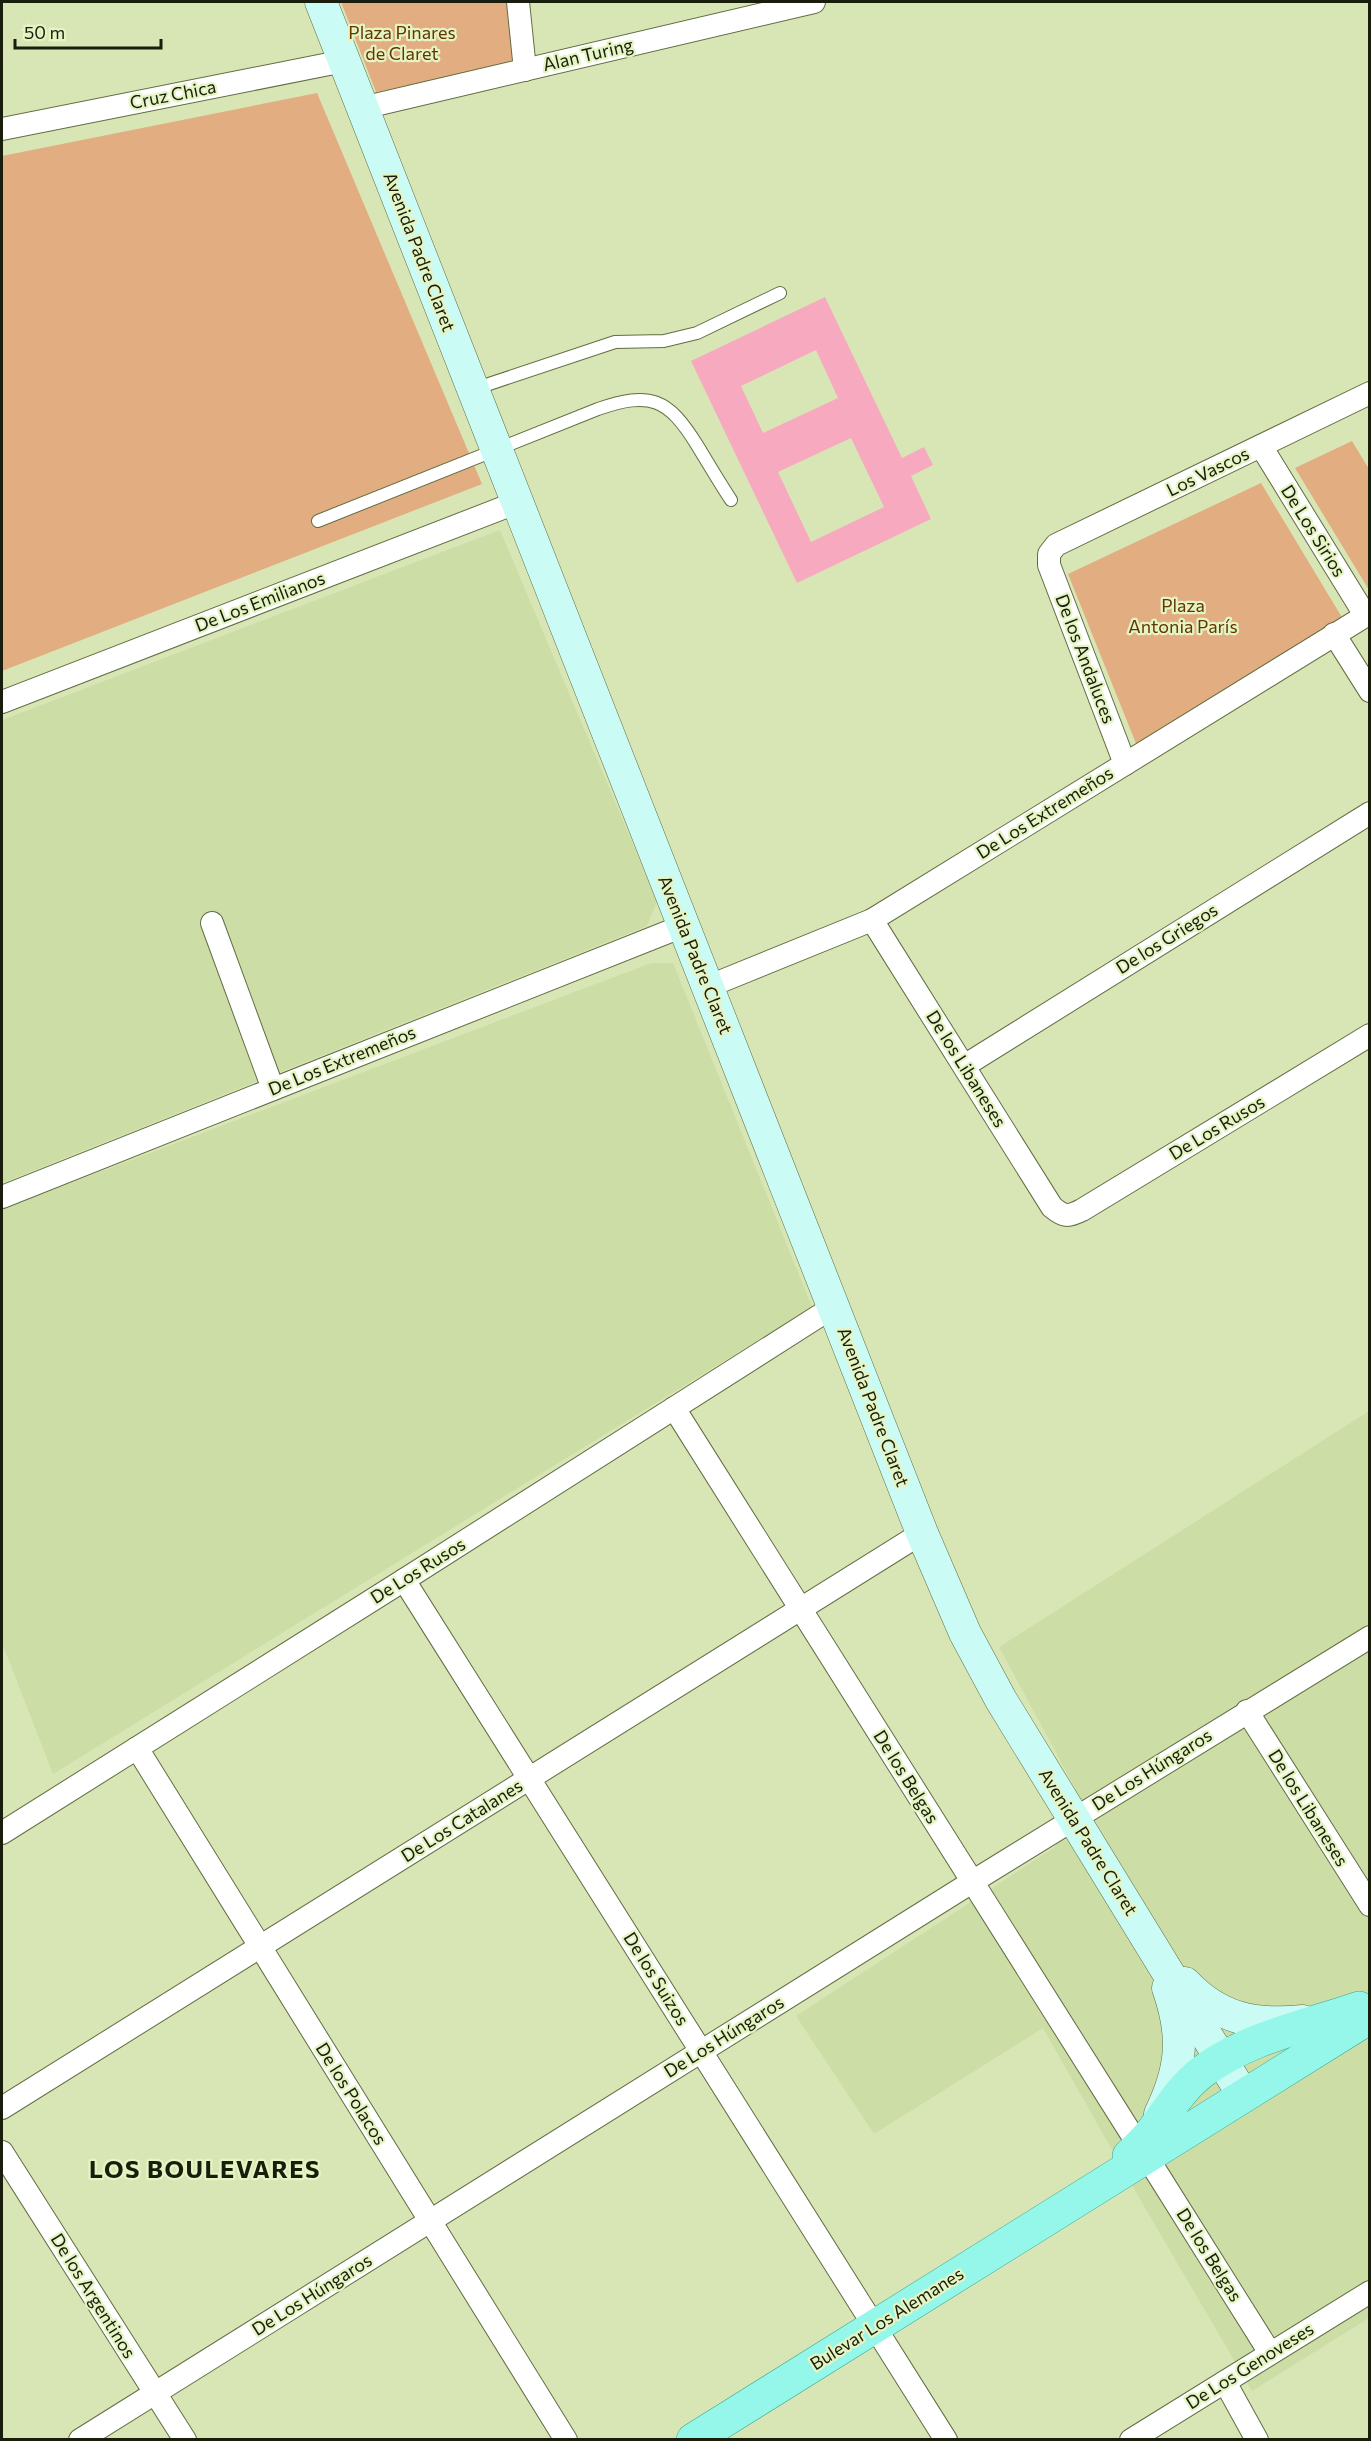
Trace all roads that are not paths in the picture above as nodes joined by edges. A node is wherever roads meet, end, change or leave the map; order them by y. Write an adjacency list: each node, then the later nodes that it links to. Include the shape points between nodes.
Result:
1 (321, 2): 4 (main road, Avenida Padre Claret)
2 (518, 2): 5 (street)
3 (814, 2): 5 (street, Alan Turing)
4 (344, 61): 6 (main road, Avenida Padre Claret); 7 (street, Cruz Chica)
5 (525, 70): 6 (street, Alan Turing)
6 (362, 108): 9 (main road, Avenida Padre Claret)
7 (2, 129)
8 (780, 292): 9 (lane, via 697,333 664,341 615,342)
9 (473, 390): 12 (main road, Avenida Padre Claret)
10 (1370, 393): 11 (street, Los Vascos)
11 (1261, 446): 16 (street, Los Vascos, via 1056,546); 17 (street, De Los Sirios)
12 (497, 450): 13 (lane, via 616,402 655,402 671,409 683,422); 14 (main road, Avenida Padre Claret); 15 (lane)
13 (731, 500)
14 (518, 502): 20 (street, De Los Emilianos); 25 (main road, Avenida Padre Claret)
15 (318, 521)
16 (1049, 554): 21 (street, De los Andaluces, via 1049,565)
17 (1367, 614): 18 (street, De Los Extremeños)
18 (1334, 634): 19 (street); 21 (street, De Los Extremeños)
19 (1370, 691)
20 (2, 702)
21 (1125, 764): 23 (street, De Los Extremeños)
22 (1370, 813): 28 (street, De los Griegos)
23 (872, 920): 26 (street, De Los Extremeños); 28 (street, De los Libaneses)
24 (212, 923): 29 (street)
25 (683, 926): 26 (main road, Avenida Padre Claret); 29 (street, De Los Extremeños)
26 (707, 987): 32 (main road, Avenida Padre Claret)
27 (1370, 1035): 31 (street, De Los Rusos, via 1082,1210)
28 (964, 1066): 31 (street, De los Libaneses, via 1052,1207)
29 (273, 1089): 30 (street, De Los Extremeños)
30 (2, 1197)
31 (1062, 1215)
32 (833, 1307): 33 (street, De Los Rusos); 34 (main road, Avenida Padre Claret)
33 (674, 1408): 35 (street, De Los Rusos); 36 (street, De los Belgas)
34 (922, 1533): 36 (street, De Los Catalanes); 41 (main road, Avenida Padre Claret, via 970,1644)
35 (404, 1580): 39 (street, De Los Rusos); 40 (street, De los Suizos)
36 (801, 1609): 40 (street, De Los Catalanes); 43 (street, De los Belgas)
37 (1370, 1637): 38 (street, De Los Húngaros)
38 (1247, 1711): 41 (street, De Los Húngaros); 44 (street, De los Libaneses)
39 (136, 1748): 42 (street, De Los Rusos); 46 (street, De los Polacos)
40 (529, 1779): 46 (street, De Los Catalanes); 50 (street, De los Suizos)
41 (1074, 1819): 43 (street, De Los Húngaros); 45 (main road, Avenida Padre Claret)
42 (2, 1833)
43 (972, 1882): 50 (street, De Los Húngaros); 54 (street, De los Belgas)
44 (1370, 1905)
45 (1147, 1938): 49 (main road, via 1194,1993 1219,2010 1268,2024); 51 (main road, Avenida Padre Claret); 54 (main road, via 1169,1992 1180,2039 1173,2083)
46 (260, 1947): 53 (street, De Los Catalanes); 56 (street, De los Polacos)
47 (1370, 2005): 49 (main road, Bulevar Los Alemanes)
48 (1370, 2017): 52 (main road, Bulevar Los Alemanes)
49 (1328, 2019): 51 (main road, Bulevar Los Alemanes, via 1249,2045)
50 (701, 2051): 56 (street, De Los Húngaros); 58 (street, De los Suizos)
51 (1222, 2059): 52 (main road, Avenida Padre Claret); 54 (main road, Bulevar Los Alemanes, via 1185,2087)
52 (1243, 2095): 54 (main road, Bulevar Los Alemanes)
53 (2, 2108)
54 (1145, 2146): 58 (main road, Bulevar Los Alemanes, via 1080,2198); 59 (street, De los Belgas)
55 (2, 2152): 61 (street, De los Argentinos)
56 (430, 2221): 61 (street, De Los Húngaros); 64 (street, De los Polacos)
57 (1370, 2292): 59 (street, De Los Genoveses)
58 (875, 2327): 65 (main road, Bulevar Los Alemanes); 66 (street, De los Suizos)
59 (1270, 2353): 60 (street, De Los Genoveses)
60 (1225, 2382): 67 (street, De Los Genoveses); 68 (street)
61 (155, 2393): 62 (street, De Los Húngaros); 63 (street, De los Argentinos)
62 (80, 2439)
63 (185, 2439)
64 (566, 2439)
65 (693, 2439)
66 (946, 2439)
67 (1131, 2439)
68 (1257, 2439)

